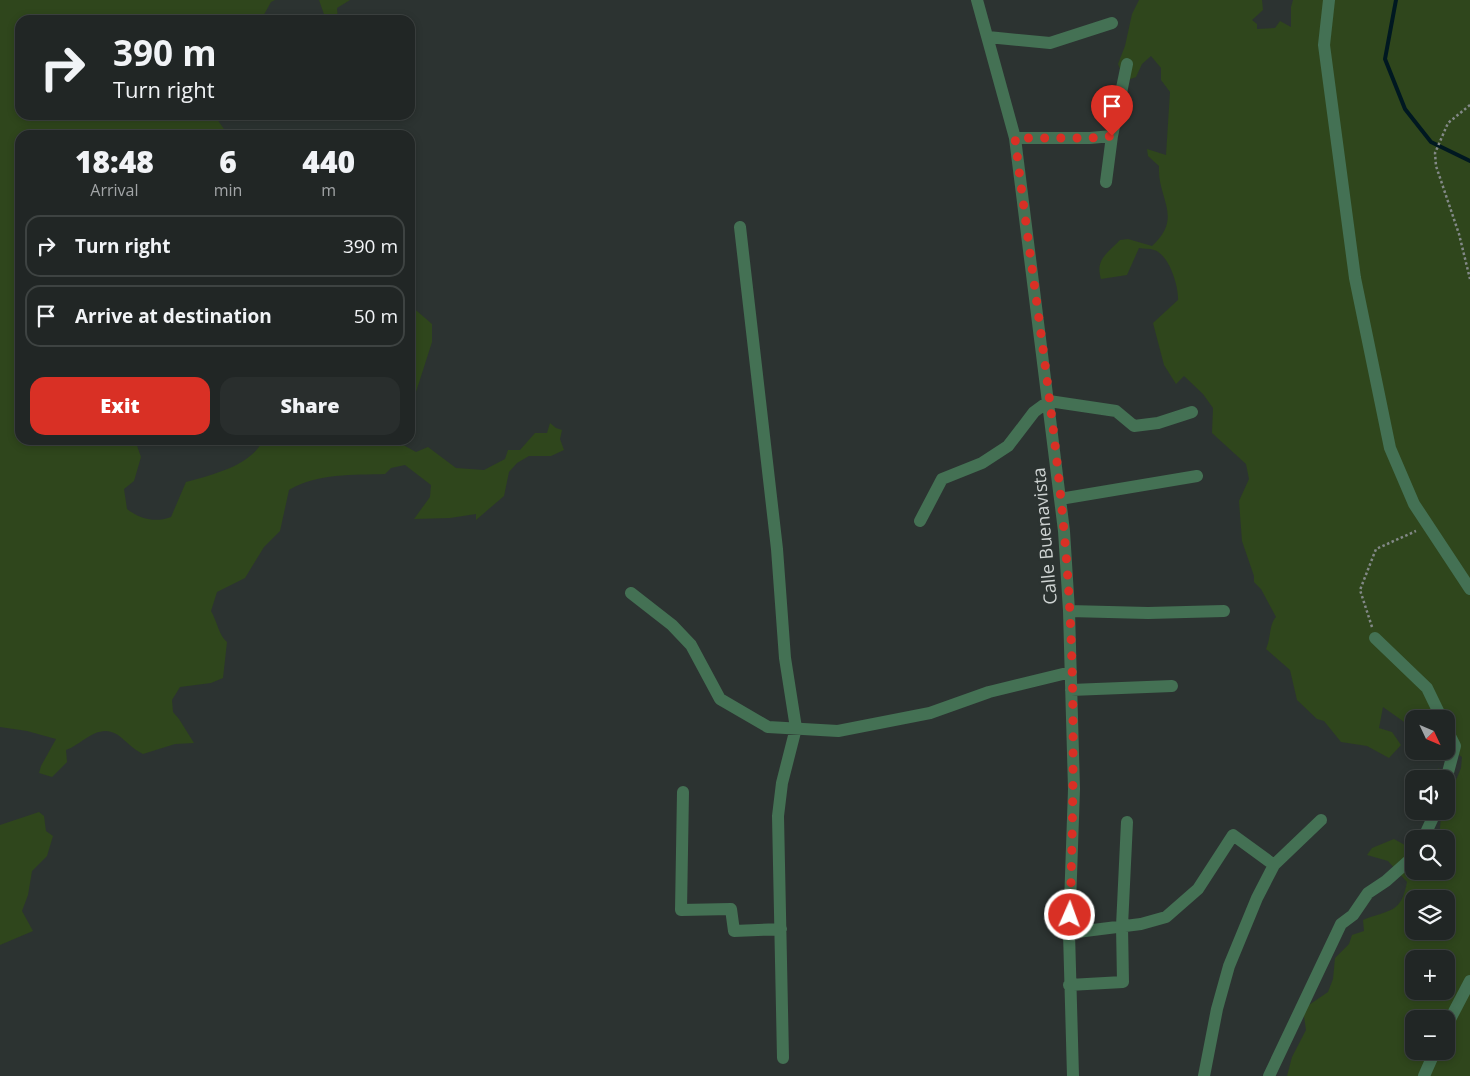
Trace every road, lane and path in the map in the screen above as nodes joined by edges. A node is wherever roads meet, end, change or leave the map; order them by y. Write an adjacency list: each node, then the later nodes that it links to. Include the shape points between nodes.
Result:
1 (978, 0): 4 (street, Calle Buenavista)
2 (1329, 1): 17 (street, via 1325,53 1355,278 1390,448)
3 (1112, 24): 4 (street, via 1050,43)
4 (988, 37): 8 (street, Calle Buenavista)
5 (1127, 64): 7 (street)
6 (1470, 105): 11 (path, via 1448,123 1435,153 1436,166)
7 (1112, 136): 8 (street); 9 (street)
8 (1015, 138): 12 (street, Calle Buenavista)
9 (1106, 182)
10 (740, 227): 27 (street, via 777,549 785,658)
11 (1470, 279)
12 (1049, 402): 13 (street, via 1116,411 1134,426 1158,423); 15 (street, Calle Buenavista); 16 (street, via 1034,412 1008,446 982,463 942,479)
13 (1192, 412)
14 (1196, 476): 15 (street)
15 (1060, 500): 20 (street, Calle Buenavista)
16 (920, 522)
17 (1427, 526): 18 (street); 22 (path, via 1376,549 1360,590)
18 (1470, 589)
19 (631, 592): 27 (street, via 691,645 720,699 768,727)
20 (1069, 611): 21 (street); 23 (street, Calle Buenavista)
21 (1224, 611)
22 (1375, 638): 26 (street, via 1427,688)
23 (1071, 672): 25 (street, Calle Buenavista); 27 (street, via 989,692 930,714 838,731)
24 (1172, 686): 25 (street)
25 (1071, 690): 35 (street, Calle Buenavista, via 1074,789)
26 (1438, 710)
27 (796, 728): 34 (street, via 782,782 778,816)
28 (683, 792): 34 (street, via 681,910 731,910 734,931)
29 (1321, 820): 32 (street)
30 (1126, 822): 33 (street)
31 (1405, 864): 43 (street, via 1368,893 1353,915 1341,924)
32 (1274, 865): 33 (street, via 1233,835 1198,889 1166,918); 42 (street, via 1256,898 1229,966)
33 (1122, 926): 35 (street); 37 (street, via 1123,982)
34 (781, 929): 39 (street)
35 (1069, 933): 37 (street, Calle Buenavista)
36 (1470, 981): 38 (street)
37 (1069, 985): 41 (street, Calle Buenavista)
38 (1455, 1010)
39 (784, 1058)
40 (1431, 1060): 44 (street)
41 (1073, 1076)
42 (1204, 1076)
43 (1268, 1076)
44 (1424, 1076)

